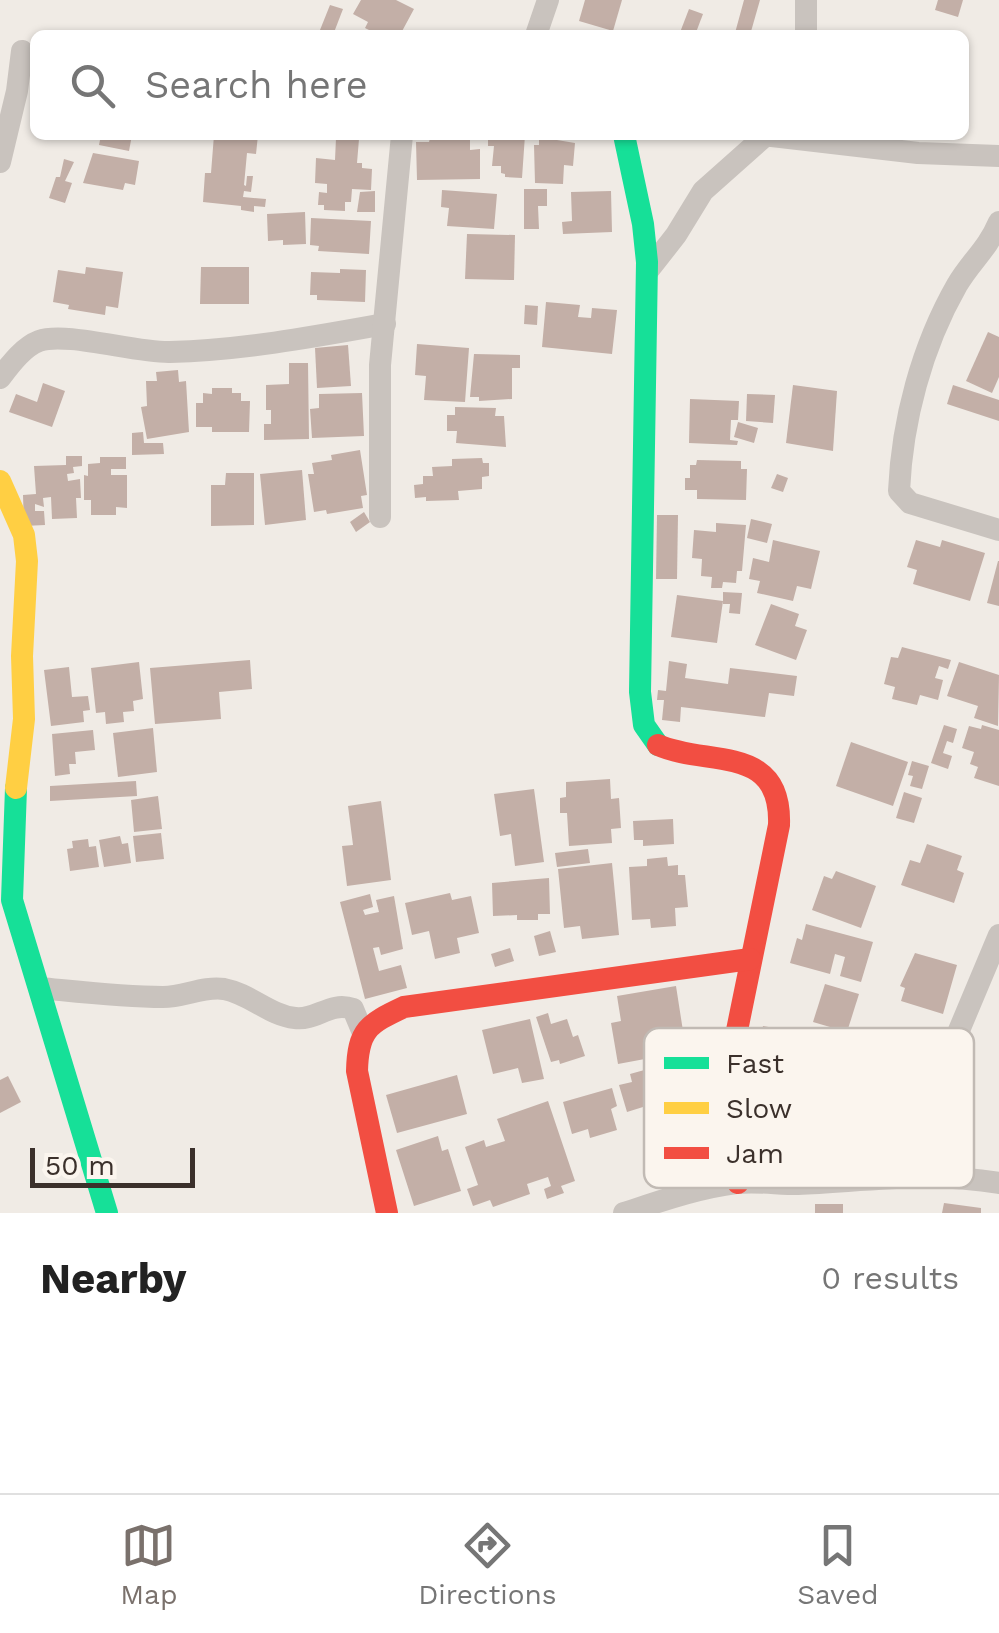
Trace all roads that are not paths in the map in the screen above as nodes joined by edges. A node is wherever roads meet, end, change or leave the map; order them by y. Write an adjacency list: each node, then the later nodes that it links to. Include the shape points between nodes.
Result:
1 (548, 0): 3 (street)
2 (806, 0): 4 (street)
3 (538, 30)
4 (806, 30)
5 (19, 51): 11 (street)
6 (402, 140): 14 (street)
7 (625, 140): 13 (street)
8 (758, 140): 13 (street, via 703,190)
9 (820, 140): 10 (street)
10 (999, 156)
11 (0, 162)
12 (999, 222): 18 (street, via 960,279 925,354 899,491 910,503)
13 (648, 272): 22 (street, via 644,721 656,745 668,751 746,762 780,800)
14 (385, 324): 15 (street, via 231,349 139,352 38,341); 17 (street)
15 (0, 378)
16 (0, 481): 19 (street, via 28,561 24,718)
17 (380, 517)
18 (999, 530)
19 (9, 747): 20 (street)
20 (6, 902): 23 (street)
21 (999, 935): 25 (street)
22 (750, 959): 24 (street); 26 (street, via 404,1008)
23 (40, 988): 26 (street, via 162,998 220,988 302,1019 342,1005 354,1010); 31 (street)
24 (736, 1028)
25 (961, 1028)
26 (363, 1033): 32 (street, via 357,1070)
27 (974, 1179): 28 (street)
28 (999, 1183)
29 (707, 1188): 30 (street)
30 (694, 1190): 33 (street)
31 (107, 1213)
32 (388, 1213)
33 (624, 1213)

